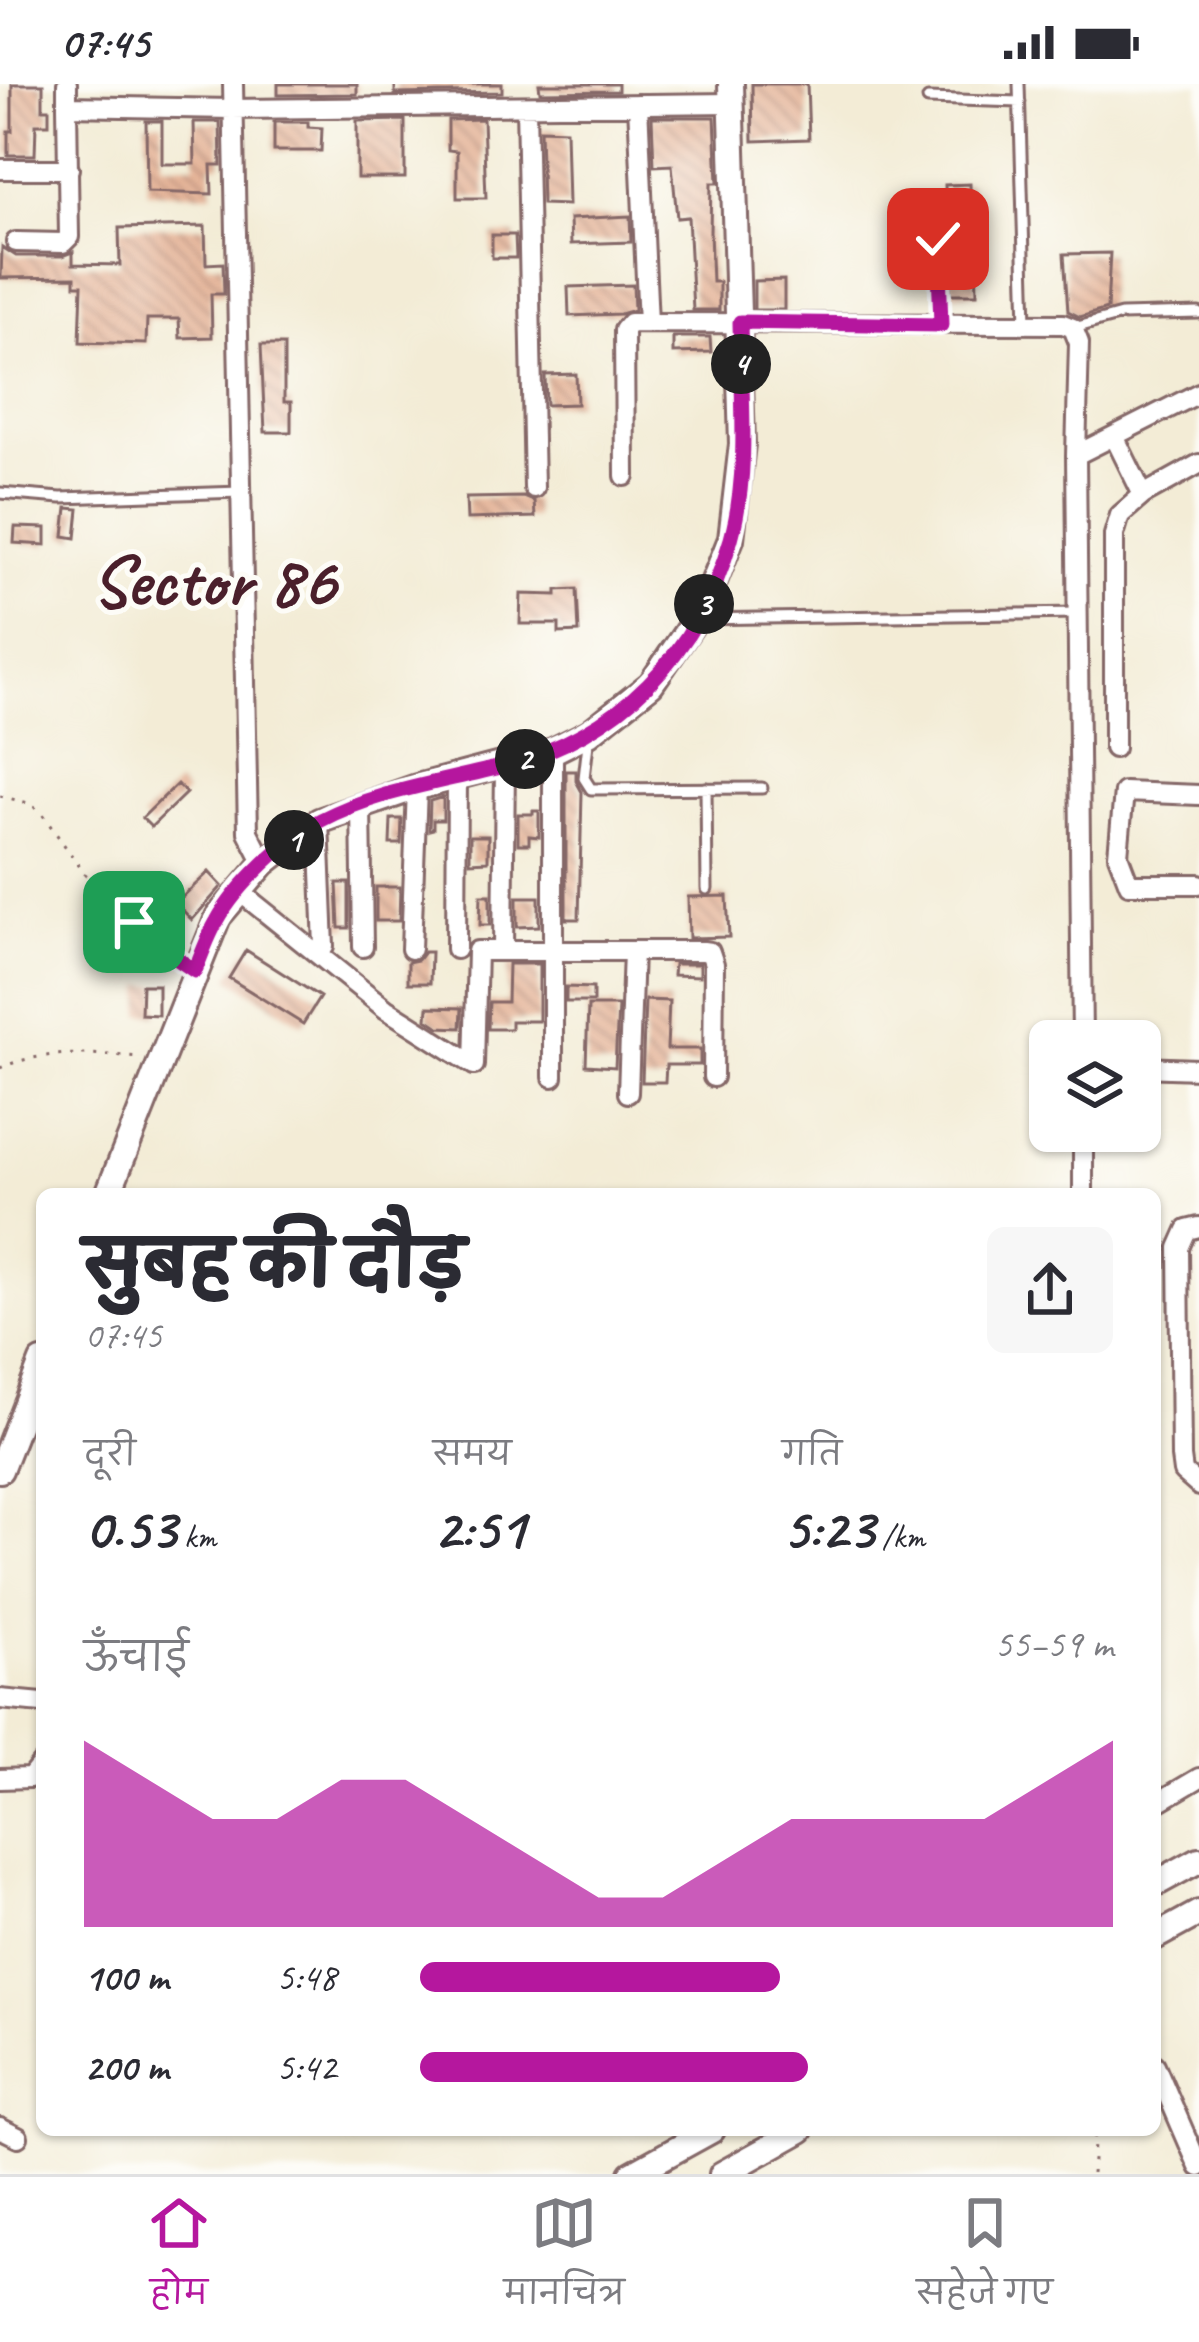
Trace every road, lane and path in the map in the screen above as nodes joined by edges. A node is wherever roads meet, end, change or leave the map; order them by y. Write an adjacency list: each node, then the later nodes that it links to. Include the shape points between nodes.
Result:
1 (67, 84): 8 (street)
2 (233, 84): 10 (street)
3 (1019, 84): 6 (lane)
4 (732, 94): 7 (street); 16 (street)
5 (928, 100): 6 (lane)
6 (1020, 102): 18 (lane)
7 (638, 104): 9 (street); 17 (street)
8 (67, 106): 10 (street); 12 (street)
9 (526, 106): 10 (street); 26 (street)
10 (232, 109): 27 (street)
11 (0, 169): 12 (street)
12 (69, 169): 14 (street, via 69,237)
13 (938, 239): 19 (lane)
14 (16, 242)
15 (1199, 313): 20 (lane, via 1121,315)
16 (740, 322): 17 (street); 19 (street); 31 (street, via 738,495 731,539)
17 (648, 323): 25 (street, via 624,330)
18 (1025, 324): 19 (street); 20 (street)
19 (941, 325)
20 (1073, 328): 23 (street)
21 (1199, 393): 22 (street)
22 (1114, 436): 23 (street); 29 (street)
23 (1076, 455): 30 (street)
24 (1199, 464): 29 (street)
25 (625, 476)
26 (534, 488)
27 (241, 492): 28 (lane); 44 (street, via 248,832)
28 (0, 493)
29 (1143, 495): 33 (street, via 1120,515 1114,536)
30 (1077, 613): 31 (lane); 56 (street)
31 (696, 619): 32 (street, via 652,684)
32 (589, 733): 34 (street); 38 (lane, via 584,778 591,789)
33 (1114, 748)
34 (553, 751): 35 (street); 53 (street)
35 (505, 766): 36 (street); 52 (street)
36 (457, 777): 37 (street); 50 (street)
37 (417, 787): 42 (street); 51 (street)
38 (706, 788): 39 (lane); 46 (lane)
39 (761, 788)
40 (1199, 795): 45 (street, via 1124,792 1118,855 1129,884)
41 (0, 796): 55 (path, via 40,811 85,874 154,943)
42 (361, 804): 43 (street); 49 (street)
43 (319, 820): 44 (street); 48 (street)
44 (264, 863): 47 (street)
45 (1199, 884)
46 (707, 889)
47 (240, 892): 52 (street, via 386,1009 473,1065 477,951); 55 (street, via 218,917)
48 (325, 947)
49 (363, 947)
50 (455, 949)
51 (411, 950)
52 (503, 950): 53 (street)
53 (552, 950): 54 (street); 61 (street)
54 (633, 951): 62 (street, via 710,952); 63 (street)
55 (195, 971): 57 (street)
56 (1082, 1020)
57 (160, 1058): 58 (path, via 91,1053); 65 (street)
58 (0, 1068)
59 (1161, 1068): 60 (street)
60 (1199, 1069)
61 (553, 1077)
62 (713, 1077)
63 (628, 1093)
64 (1083, 1152): 66 (street)
65 (110, 1188)
66 (1083, 1188)
67 (1199, 1227): 70 (street, via 1187,1230 1179,1248 1181,1457 1183,1472)
68 (36, 1377): 69 (street)
69 (0, 1470)
70 (1199, 1486)
71 (0, 1699): 72 (street)
72 (36, 1702)
73 (36, 1770): 75 (street)
74 (1199, 1778): 76 (street)
75 (0, 1779)
76 (1161, 1800)
77 (1199, 1861): 78 (street)
78 (1161, 1881)
79 (1199, 1913): 80 (street)
80 (1161, 1933)
81 (1161, 2079): 85 (street)
82 (701, 2136): 86 (street)
83 (790, 2136): 87 (street)
84 (1094, 2136): 88 (path)
85 (1199, 2167)
86 (632, 2174)
87 (722, 2174)
88 (1092, 2174)

